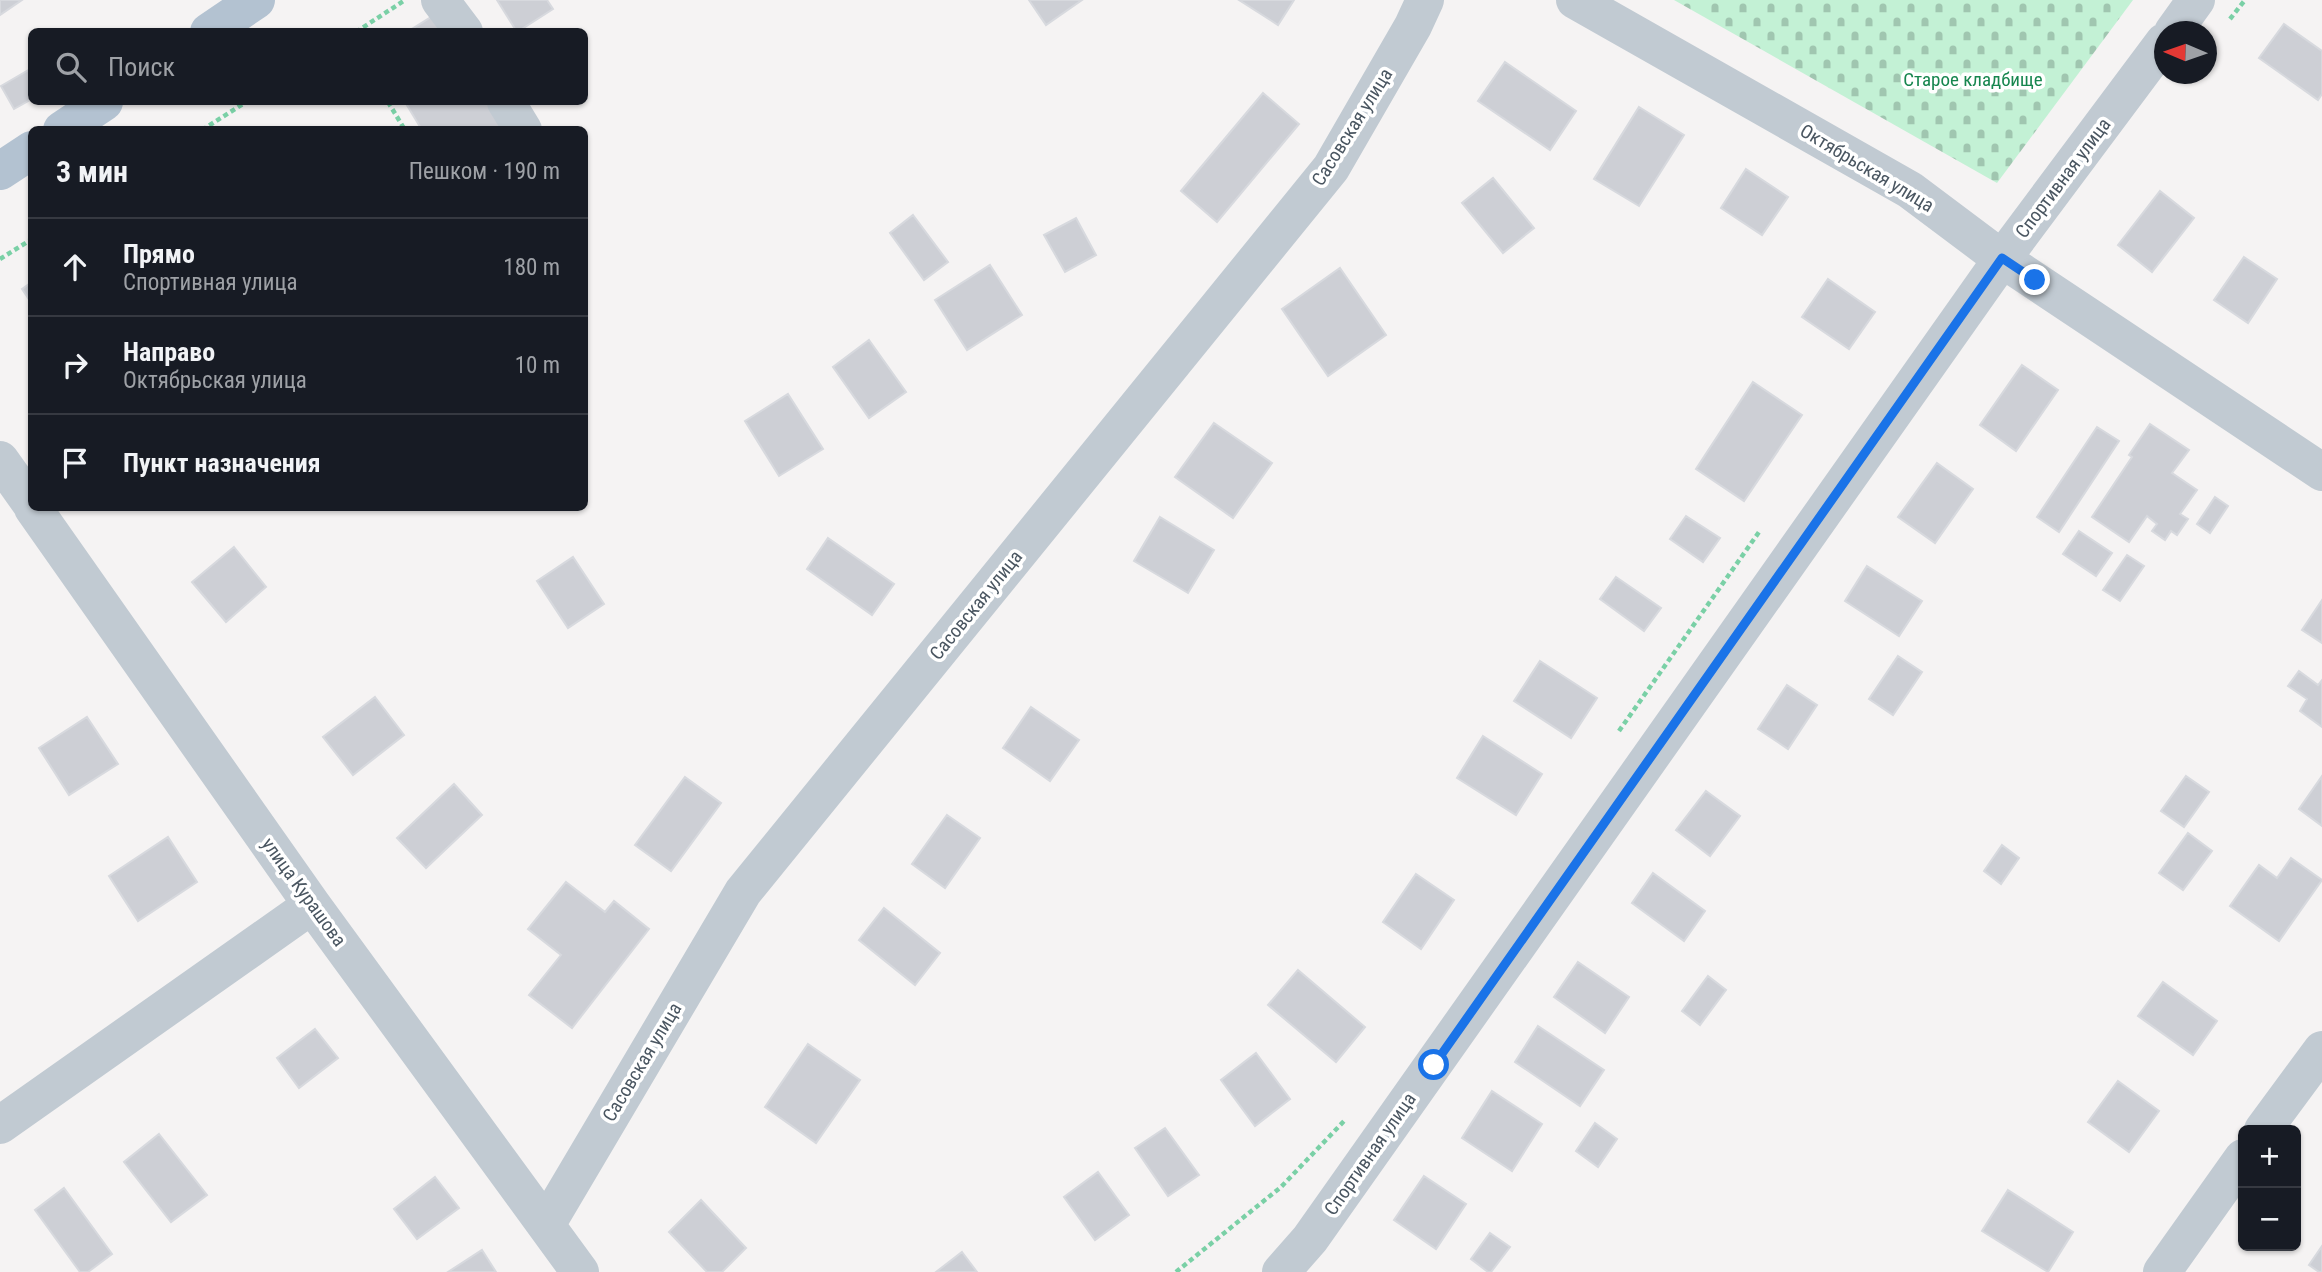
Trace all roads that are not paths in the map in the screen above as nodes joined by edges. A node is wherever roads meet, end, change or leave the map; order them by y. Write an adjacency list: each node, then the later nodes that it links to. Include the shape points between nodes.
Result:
1 (256, 0): 7 (main road)
2 (440, 0): 8 (street)
3 (1425, 0): 26 (street, Сасовская улица, via 1331,168 743,892)
4 (1575, 0): 16 (street, Октябрьская улица, via 1910,190)
5 (2196, 0): 6 (street)
6 (2181, 21)
7 (215, 28)
8 (461, 28)
9 (2154, 57): 16 (street, Спортивная улица)
10 (100, 105): 12 (main road)
11 (508, 105): 13 (street)
12 (68, 126)
13 (521, 126)
14 (28, 153): 15 (main road)
15 (0, 171)
16 (2002, 258): 18 (street, Октябрьская улица); 28 (street, Спортивная улица, via 1326,1217)
17 (0, 460): 19 (street, улица Курашова)
18 (2322, 472)
19 (28, 500)
20 (36, 511): 21 (street, улица Курашова)
21 (312, 905): 23 (street); 26 (street, улица Курашова)
22 (2322, 1051): 24 (street)
23 (0, 1125)
24 (2267, 1125)
25 (2238, 1165): 29 (street)
26 (546, 1225): 27 (street, улица Курашова)
27 (580, 1272)
28 (1281, 1272)
29 (2162, 1272)

